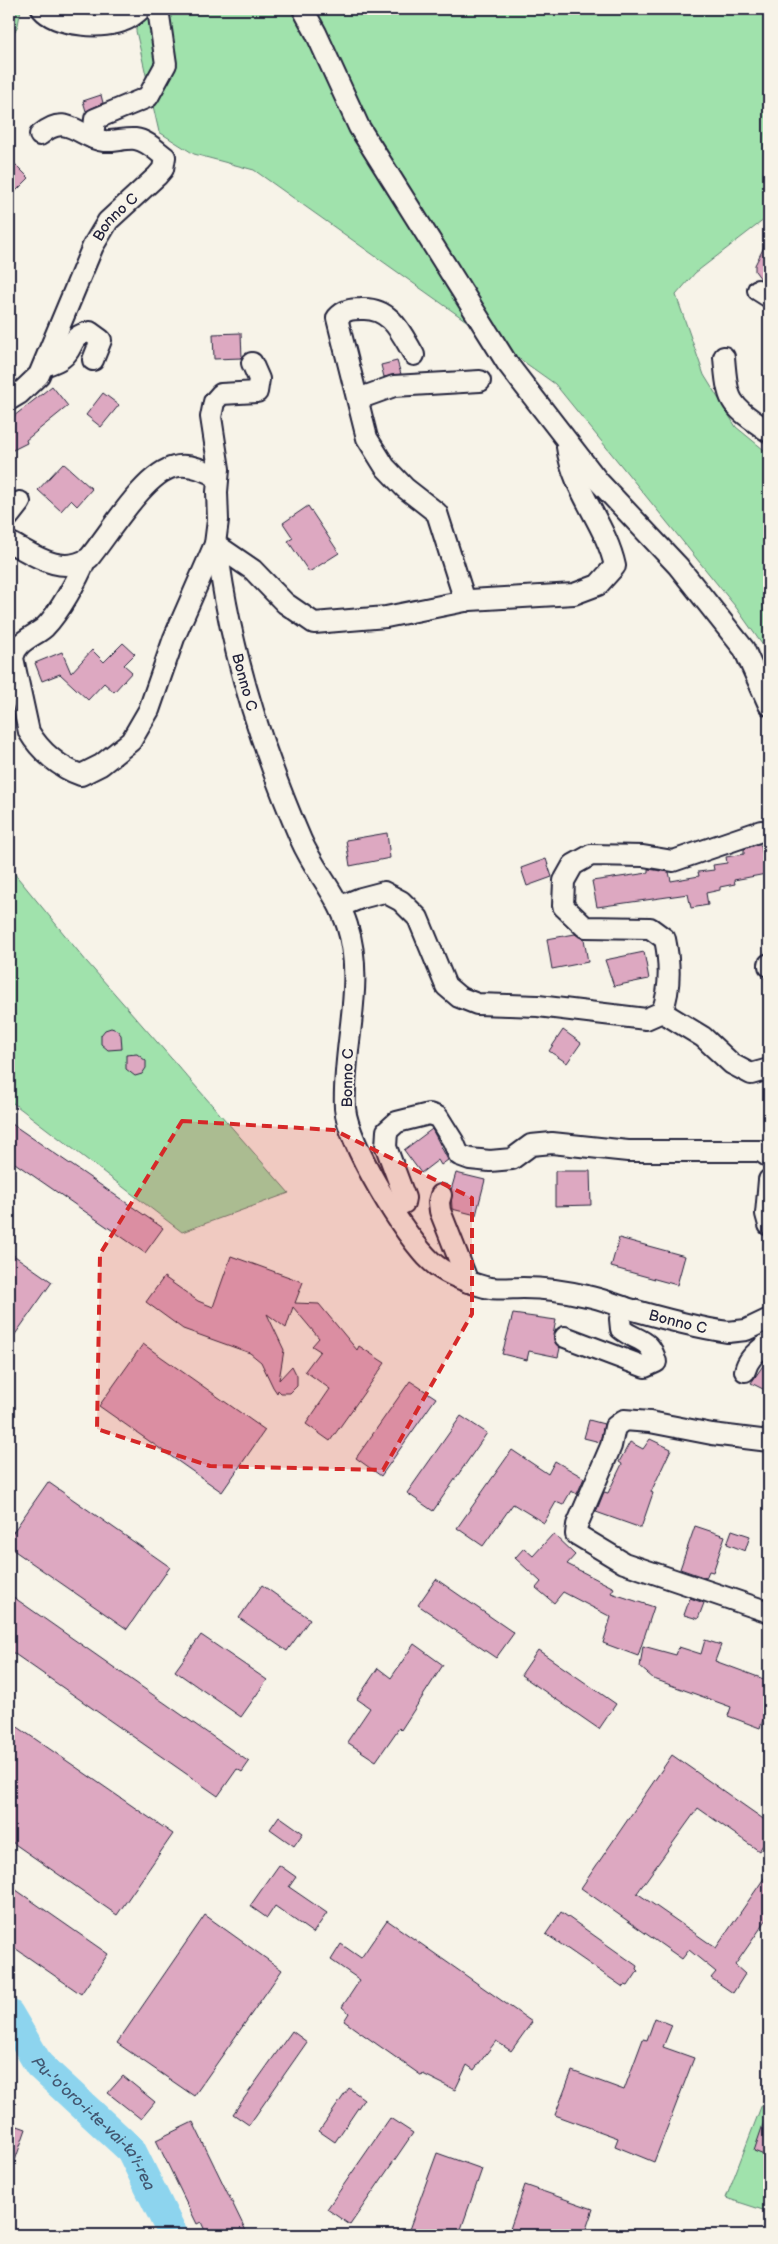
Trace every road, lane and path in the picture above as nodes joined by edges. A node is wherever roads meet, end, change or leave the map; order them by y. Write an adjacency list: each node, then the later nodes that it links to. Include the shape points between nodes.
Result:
1 (42, 9): 2 (street, via 66,21 99,25 125,20)
2 (142, 9)
3 (158, 9): 6 (street, via 166,64 148,97 95,119)
4 (303, 9): 16 (street, via 359,127 507,363)
5 (40, 135): 6 (street, Bonno C, via 61,125 77,128)
6 (94, 138): 11 (street, Bonno C, via 143,141 165,156 163,170 108,221 93,246)
7 (414, 355): 13 (street, via 394,322 382,312 370,308 343,311 337,318)
8 (724, 357): 15 (street, via 727,389 735,408)
9 (93, 360): 11 (street, via 101,340 90,332 73,339 62,358)
10 (252, 362): 17 (street, via 258,379 257,392 221,394 214,402 211,417)
11 (44, 366): 14 (street, Bonno C, via 30,385)
12 (480, 382): 13 (street, via 394,386)
13 (358, 399): 21 (street, via 368,438 385,466 404,488 437,513)
14 (9, 400)
15 (769, 432)
16 (565, 440): 21 (street, via 569,463 611,547 616,566 598,585 574,594); 22 (street, via 598,482 678,566 744,649)
17 (218, 478): 19 (street); 20 (street, via 184,466 158,473)
18 (9, 542): 20 (street, via 52,564 72,566)
19 (216, 544): 20 (street, via 174,638 149,710 131,741 101,765 81,775 71,772 35,743 29,732 13,658 20,644 45,626 74,585); 21 (street, via 254,570 285,603 314,623 386,617); 24 (street, Bonno C, via 232,639 250,707 273,774 309,858)
20 (85, 561)
21 (465, 601)
22 (769, 705)
23 (761, 831): 25 (street, via 672,861 643,856 591,855 573,865 564,881 562,906 586,927 650,928 665,939 670,961)
24 (341, 906): 25 (street, via 384,892 401,901 418,918 446,986 477,1004 538,1006 646,1019); 30 (street, Bonno C, via 350,934 354,964 345,1109 351,1135)
25 (662, 1012): 26 (street, via 703,1037 732,1064 751,1074)
26 (769, 1069)
27 (769, 1157): 30 (street, via 760,1151 628,1151 552,1143 531,1145 512,1159 470,1159 459,1155 443,1122 429,1114 398,1122 387,1131 386,1147 405,1198 404,1202)
28 (769, 1180): 31 (street, via 766,1214)
29 (441, 1195): 32 (street, via 439,1202 443,1218)
30 (392, 1208): 32 (street, Bonno C, via 431,1262)
31 (769, 1225)
32 (468, 1282): 33 (street, Bonno C, via 489,1288 552,1289 591,1296)
33 (624, 1307): 34 (street, Bonno C, via 728,1332 746,1330); 35 (street, via 621,1329 646,1342 654,1352 654,1364 645,1367)
34 (769, 1319)
35 (566, 1337)
36 (769, 1342): 37 (street, via 752,1356)
37 (746, 1371)
38 (769, 1441): 39 (street, via 624,1420 615,1427 611,1446 576,1534 624,1563)
39 (769, 1612)

